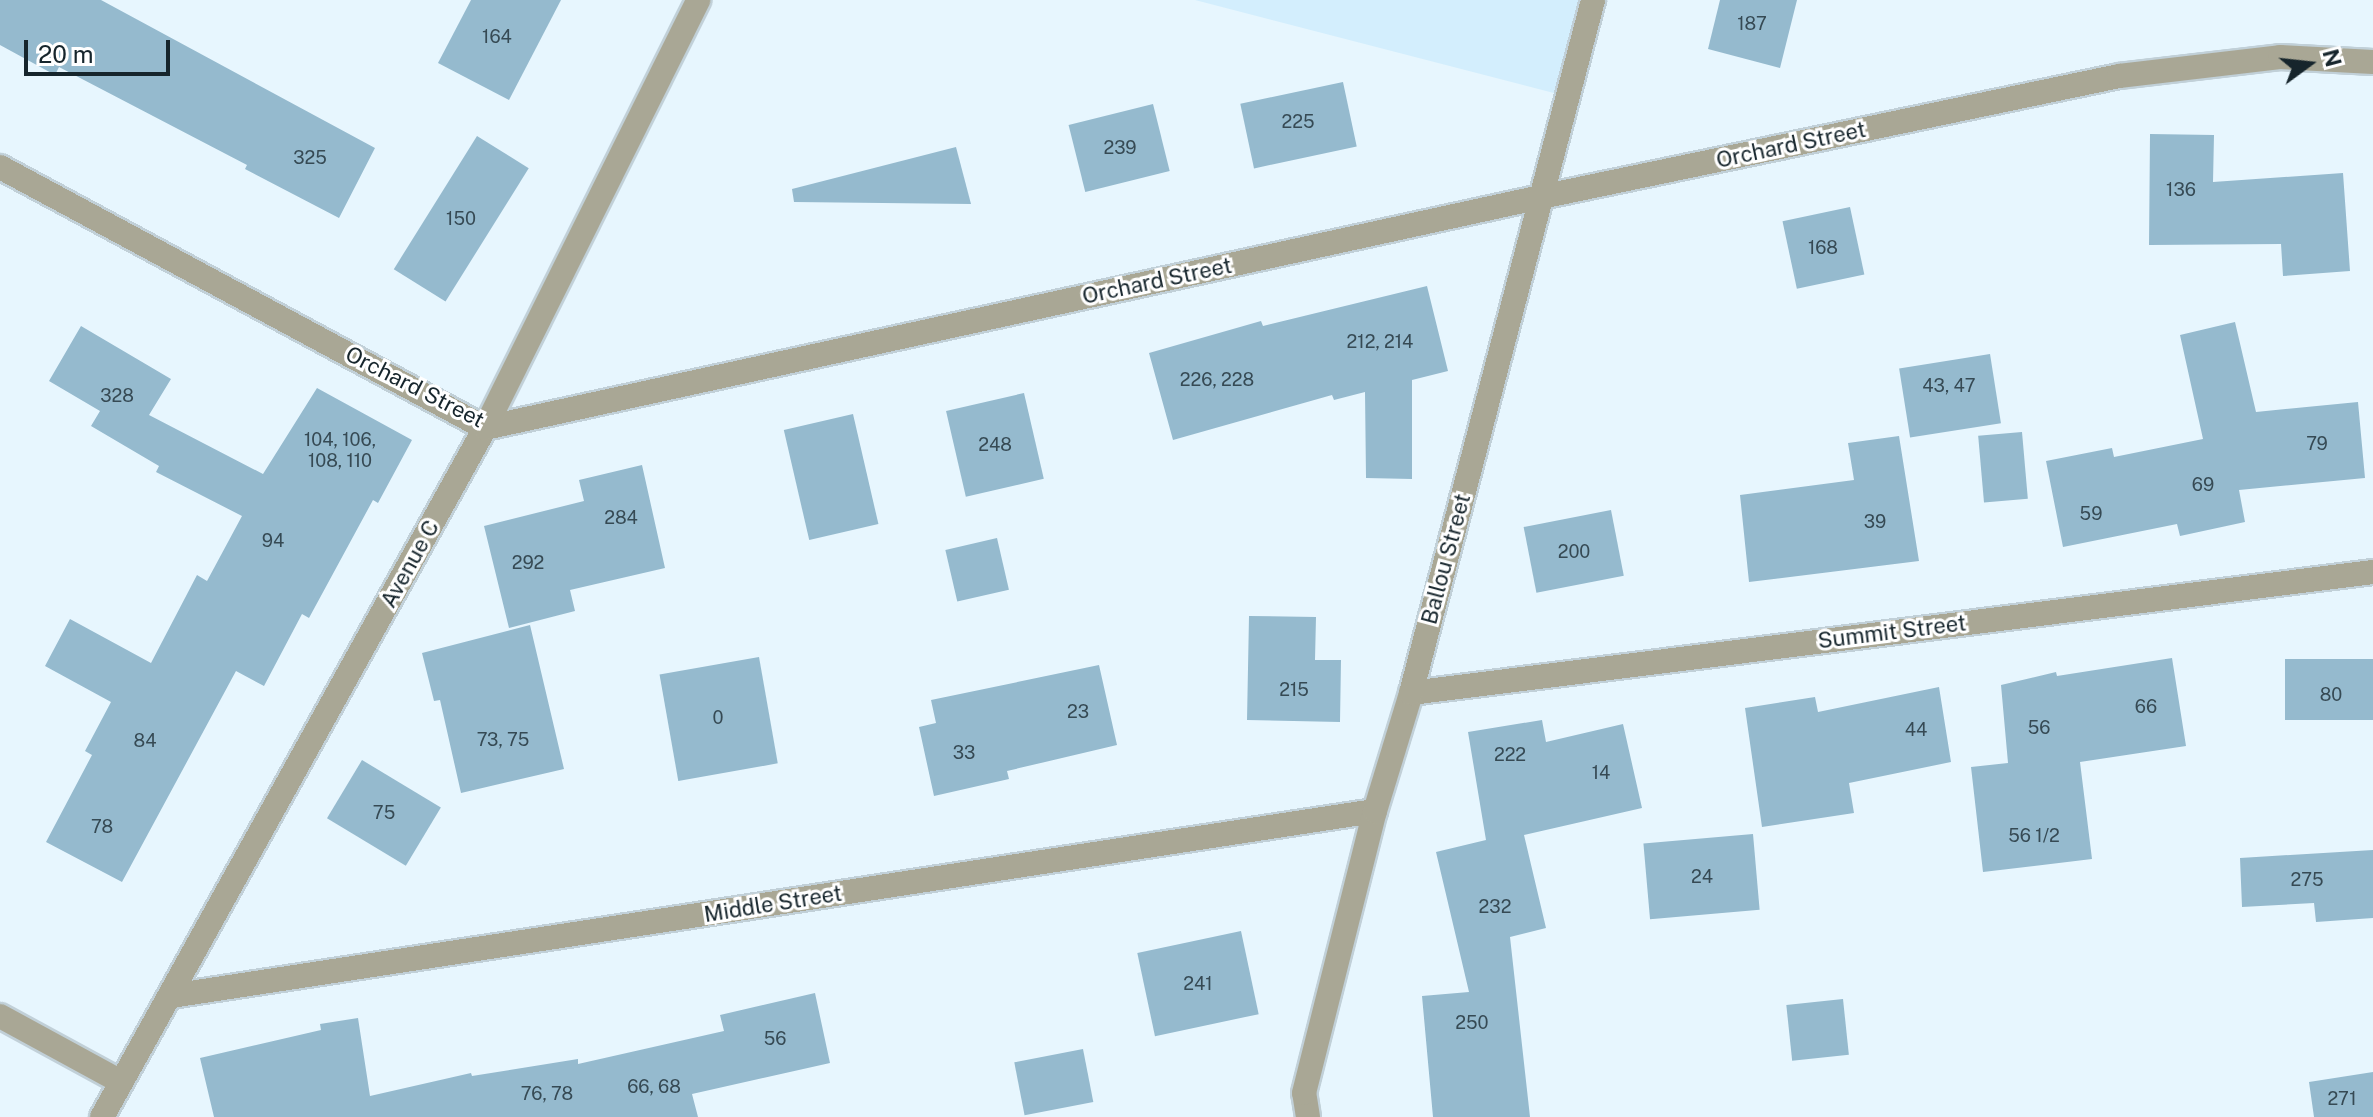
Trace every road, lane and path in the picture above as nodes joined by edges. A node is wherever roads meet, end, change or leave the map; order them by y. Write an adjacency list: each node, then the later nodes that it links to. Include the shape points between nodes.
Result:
1 (698, 0): 6 (street, Avenue C)
2 (1593, 0): 5 (street, Ballou Street)
3 (2373, 62): 5 (street, Orchard Street, via 2280,57 2119,76)
4 (0, 167): 6 (street, Orchard Street)
5 (1541, 197): 6 (street, Orchard Street); 8 (street, Ballou Street)
6 (485, 428): 10 (street, Avenue C)
7 (2373, 572): 8 (street, Summit Street)
8 (1411, 693): 9 (street, Ballou Street)
9 (1375, 811): 10 (street, Middle Street); 14 (street, Ballou Street, via 1304,1093)
10 (171, 996): 12 (street, Avenue C)
11 (0, 1016): 12 (street)
12 (121, 1082): 13 (street, Avenue C)
13 (102, 1117)
14 (1308, 1117)

